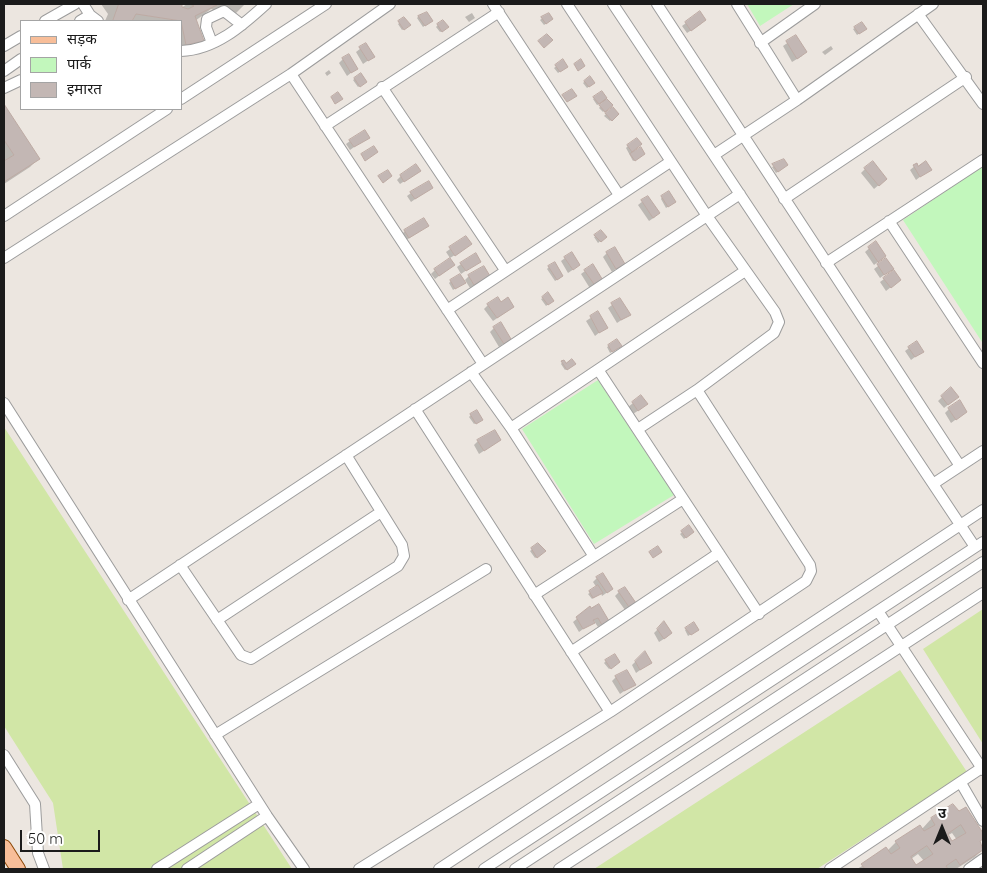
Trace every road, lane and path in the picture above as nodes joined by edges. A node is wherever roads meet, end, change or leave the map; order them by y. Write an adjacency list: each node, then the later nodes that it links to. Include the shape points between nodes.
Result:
1 (74, 4): 15 (street)
2 (83, 4): 14 (street)
3 (266, 4): 16 (street)
4 (326, 4): 29 (street)
5 (390, 4): 24 (street)
6 (567, 4): 37 (street)
7 (613, 4): 35 (street)
8 (658, 4): 34 (street)
9 (737, 4): 19 (street)
10 (815, 4): 19 (street)
11 (933, 4): 13 (street)
12 (496, 8): 27 (street); 39 (street)
13 (918, 14): 25 (street); 30 (street)
14 (94, 18)
15 (47, 20)
16 (242, 25): 18 (street); 18 (street, via 224,12 207,20)
17 (20, 37): 20 (street)
18 (212, 43): 21 (street)
19 (760, 43): 30 (street)
20 (4, 46)
21 (182, 51)
22 (20, 60): 23 (street)
23 (4, 71)
24 (291, 74): 33 (street); 44 (street)
25 (966, 77): 31 (street); 40 (street)
26 (20, 80): 28 (street)
27 (382, 87): 33 (street); 46 (street)
28 (4, 88)
29 (182, 98)
30 (797, 100): 34 (street)
31 (983, 104)
32 (165, 110): 41 (street)
33 (325, 126): 48 (street)
34 (742, 136): 35 (street); 40 (street)
35 (714, 155): 38 (street)
36 (983, 160): 43 (street)
37 (670, 162): 39 (street); 42 (street)
38 (740, 194): 42 (street); 61 (street)
39 (619, 195): 46 (street)
40 (784, 199): 45 (street)
41 (4, 216)
42 (707, 216): 47 (street); 50 (street)
43 (890, 221): 45 (street); 49 (street)
44 (4, 258)
45 (826, 263): 60 (street)
46 (505, 270): 48 (street)
47 (745, 271): 51 (street); 53 (street, via 775,312 780,322 778,327)
48 (447, 310): 50 (street)
49 (983, 360)
50 (483, 364): 52 (street)
51 (599, 371): 56 (street); 57 (street)
52 (471, 372): 55 (street); 56 (street)
53 (697, 390): 57 (street); 76 (street, via 810,566 806,581)
54 (4, 403): 74 (street)
55 (415, 409): 59 (street); 73 (street)
56 (511, 428): 68 (street)
57 (638, 429): 62 (street)
58 (983, 451): 60 (street)
59 (346, 456): 64 (street); 70 (street)
60 (960, 466): 61 (street)
61 (933, 484): 65 (street)
62 (683, 499): 67 (street); 68 (street)
63 (983, 510): 65 (street)
64 (381, 512): 77 (street); 77 (street, via 402,545 404,556 398,566 374,582 251,659 241,655)
65 (960, 526): 66 (street); 97 (street)
66 (979, 545): 75 (street)
67 (719, 553): 76 (street); 80 (street)
68 (593, 556): 73 (street)
69 (983, 562): 78 (street)
70 (180, 566): 74 (street); 77 (street)
71 (486, 569): 82 (street)
72 (983, 593): 79 (street)
73 (534, 595): 80 (street)
74 (128, 600): 82 (street)
75 (878, 611): 78 (street); 98 (street)
76 (759, 614): 81 (street)
77 (217, 620)
78 (887, 625): 79 (street); 99 (street)
79 (902, 647): 84 (street); 100 (street)
80 (571, 652): 81 (street)
81 (610, 712): 96 (street)
82 (215, 735): 86 (street)
83 (4, 755): 92 (street, via 35,804 38,853)
84 (983, 768): 85 (street)
85 (961, 783): 88 (street); 101 (street)
86 (259, 804): 87 (street); 93 (street)
87 (267, 816): 94 (street); 95 (street)
88 (983, 821)
89 (4, 847): 91 (main road)
90 (983, 859): 102 (street)
91 (18, 869)
92 (44, 869)
93 (157, 869)
94 (187, 869)
95 (304, 869)
96 (359, 869)
97 (439, 869)
98 (484, 869)
99 (515, 869)
100 (559, 869)
101 (830, 869)
102 (969, 869)

